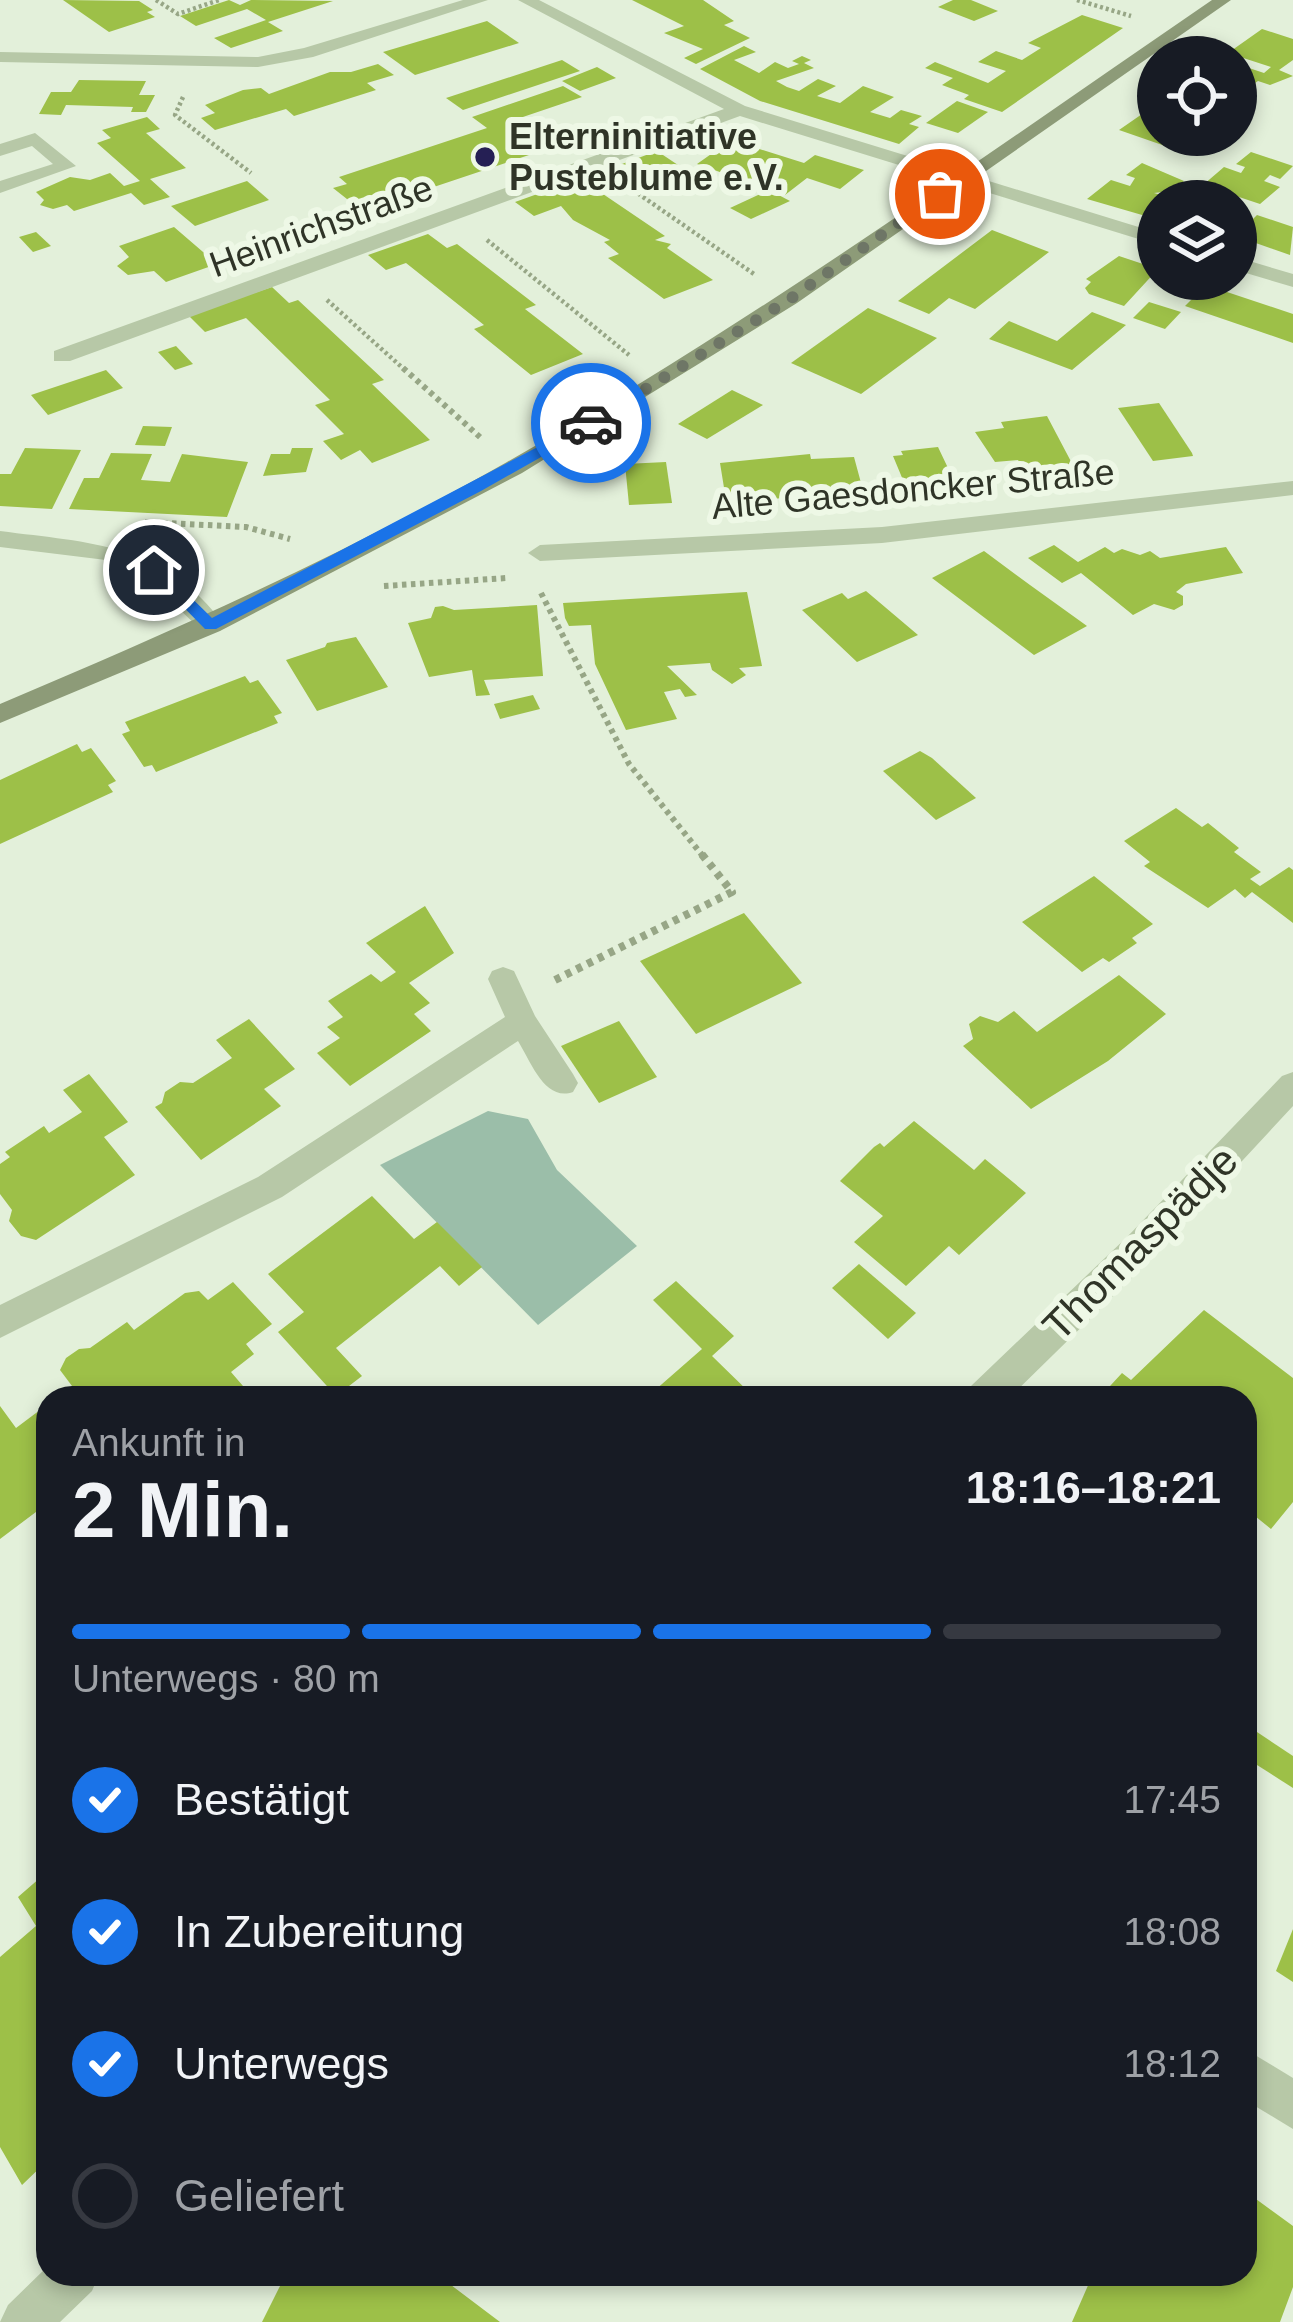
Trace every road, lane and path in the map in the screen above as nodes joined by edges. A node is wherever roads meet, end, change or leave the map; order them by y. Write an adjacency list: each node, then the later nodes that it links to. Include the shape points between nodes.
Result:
1 (156, 0): 2 (path, via 178,14)
2 (219, 0)
3 (480, 0): 7 (street, via 308,52)
4 (526, 0): 8 (street)
5 (1222, 0): 12 (main road)
6 (0, 56): 7 (street)
7 (198, 62): 11 (path, via 176,115)
8 (739, 110): 10 (street, Heinrichstraße); 12 (street)
9 (0, 150): 13 (street, via 35,139 66,166)
10 (593, 162): 14 (street, Heinrichstraße); 19 (path)
11 (251, 173)
12 (962, 179): 15 (street); 19 (main road)
13 (0, 187)
14 (453, 213): 17 (street, Heinrichstraße); 21 (path)
15 (1137, 233)
16 (1257, 270): 18 (street)
17 (295, 271): 20 (street, Heinrichstraße); 22 (path)
18 (1293, 281)
19 (790, 299): 21 (main road)
20 (62, 356)
21 (662, 381): 22 (main road)
22 (514, 468): 27 (main road)
23 (1293, 488): 26 (street, Alte Gaesdoncker Straße, via 882,536)
24 (134, 522): 27 (path, via 246,527 290,539)
25 (0, 539): 29 (street, via 110,553 154,570)
26 (536, 564): 28 (path); 32 (path, via 629,764 732,892 556,980)
27 (326, 568): 29 (main road)
28 (370, 586)
29 (211, 625): 30 (main road)
30 (0, 714)
31 (503, 979): 32 (street)
32 (522, 1022): 33 (street); 35 (street, via 270,1187)
33 (562, 1083)
34 (1293, 1084): 36 (street, Thomaspädje)
35 (0, 1322)
36 (996, 1386)
37 (1257, 2080): 38 (street)
38 (1293, 2106)
39 (63, 2286): 40 (street)
40 (26, 2322)

